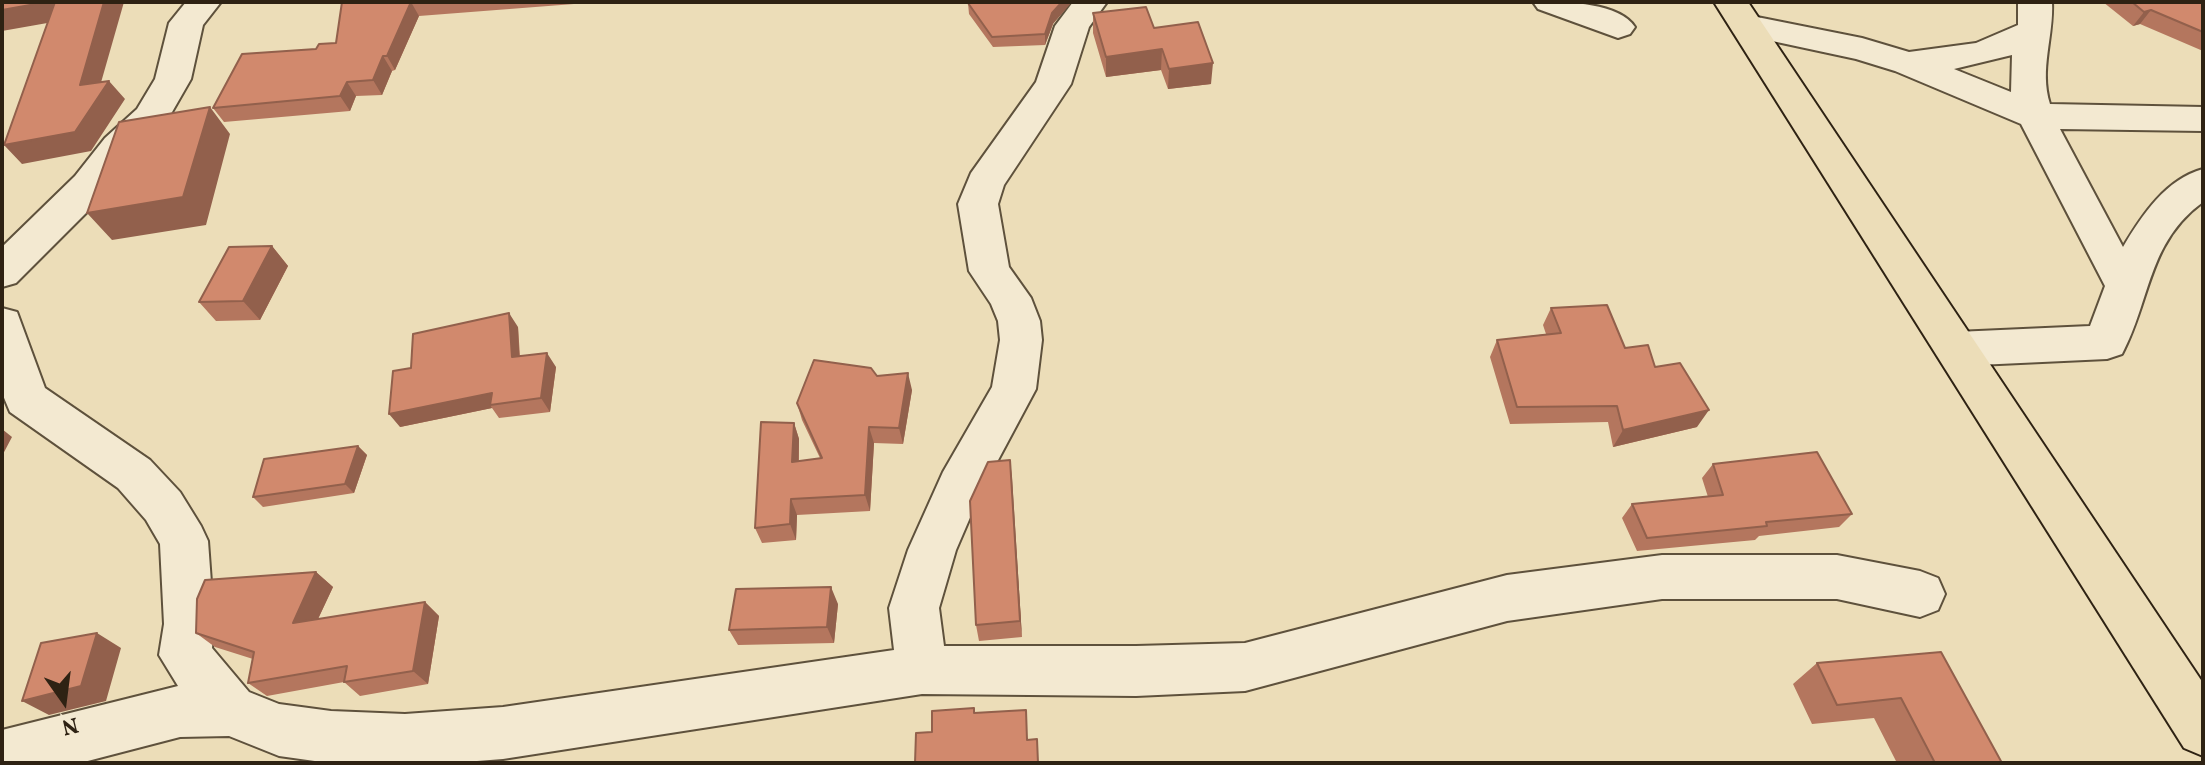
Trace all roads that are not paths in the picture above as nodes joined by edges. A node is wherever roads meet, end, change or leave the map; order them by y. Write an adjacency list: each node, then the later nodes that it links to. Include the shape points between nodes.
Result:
1 (204, 2): 11 (street, via 186,23 173,79 151,117)
2 (1090, 2): 16 (street, via 1072,26 1053,84 985,183 978,204 989,271 1010,298 1021,340 1014,389 960,486 914,608)
3 (1550, 2): 6 (street)
4 (1739, 14): 7 (street); 14 (highway)
5 (2035, 16): 7 (street, via 2013,44 1992,52); 8 (street, via 2028,87)
6 (1618, 27)
7 (1907, 63): 8 (street)
8 (2036, 116): 9 (street); 12 (street, via 2082,212)
9 (2203, 119)
10 (2203, 182): 12 (street, via 2181,195 2163,217)
11 (2, 272)
12 (2124, 283): 14 (street, via 2107,342)
13 (2, 324): 17 (street, via 26,399 134,474 163,506 184,541 189,624 185,655)
14 (1956, 349): 18 (highway)
15 (1920, 594): 16 (street, via 1837,577 1662,577 1507,598 1245,667)
16 (922, 670): 17 (street, via 503,733 405,740 279,730)
17 (230, 710): 19 (street, via 180,711)
18 (2203, 730)
19 (2, 757)

